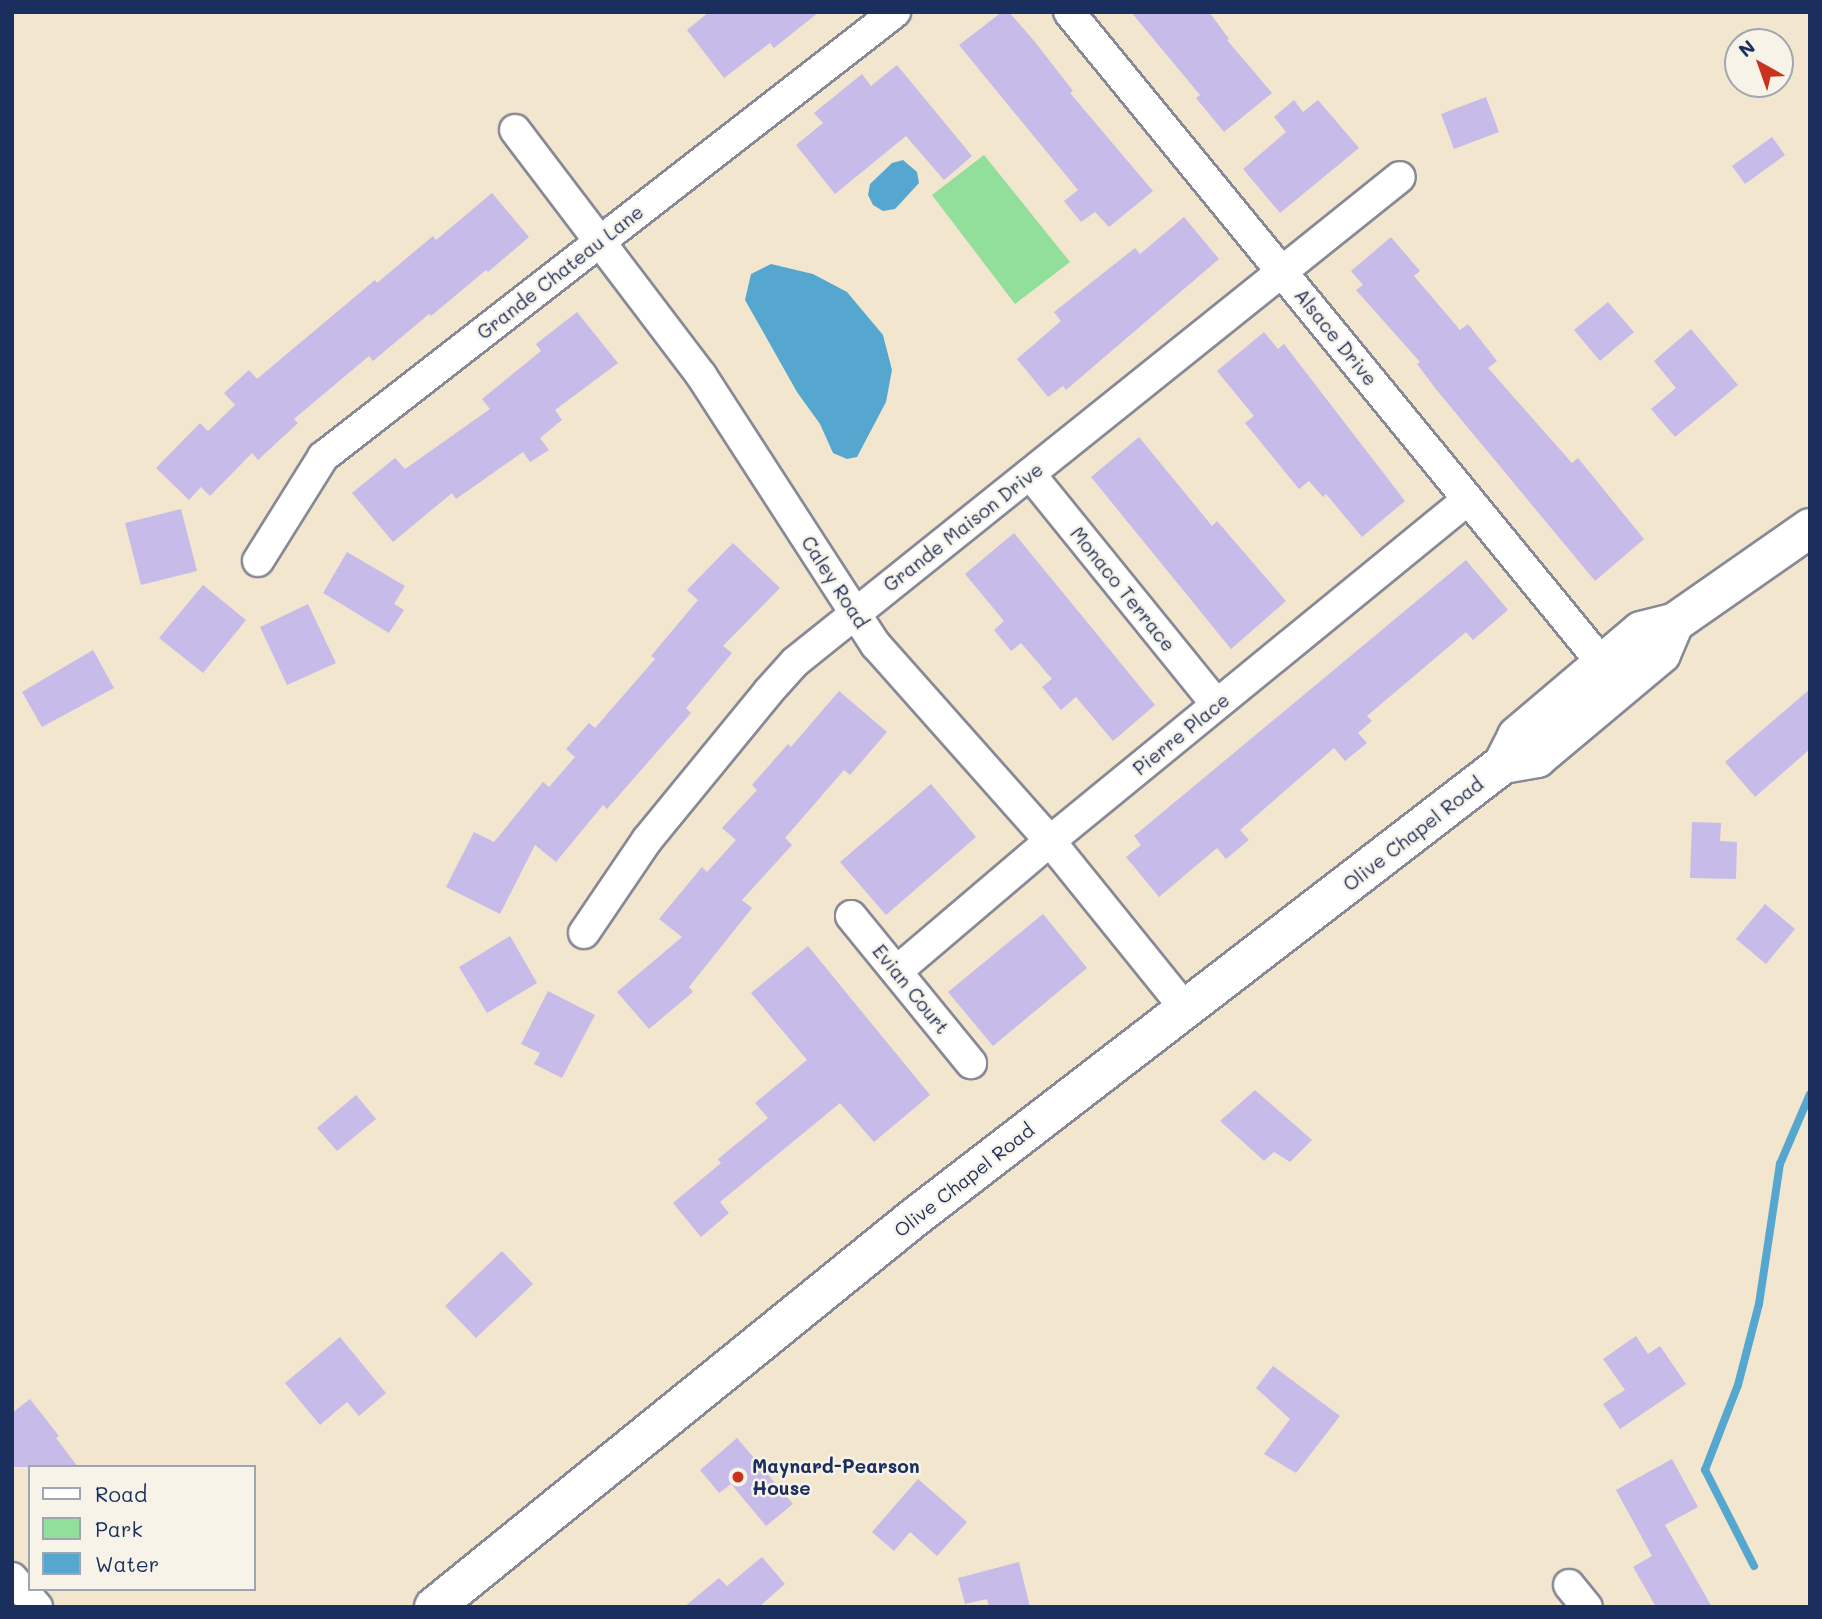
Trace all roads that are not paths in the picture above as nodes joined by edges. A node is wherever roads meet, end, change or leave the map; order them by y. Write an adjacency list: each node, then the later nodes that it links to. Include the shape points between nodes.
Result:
1 (1069, 12): 6 (street, Alsace Drive)
2 (895, 13): 5 (street, Grande Chateau Lane)
3 (515, 130): 5 (street, Caley Road)
4 (1400, 177): 6 (street, Grande Maison Drive)
5 (600, 241): 10 (street, Grande Chateau Lane, via 323,457); 11 (street, Caley Road, via 701,375)
6 (1282, 272): 7 (street, Grande Maison Drive); 8 (street, Alsace Drive)
7 (1030, 474): 11 (street, Grande Maison Drive); 14 (street, Monaco Terrace)
8 (1467, 500): 13 (street, Alsace Drive); 14 (street, Pierre Place)
9 (1810, 528): 12 (main road, Olive Chapel Road)
10 (258, 561)
11 (854, 612): 16 (street, Caley Road, via 876,645); 18 (street, Grande Maison Drive, via 795,662 768,692 647,840)
12 (1674, 623): 13 (main road, Olive Chapel Road, via 1641,631); 15 (main road, Olive Chapel Road, via 1661,653 1537,758)
13 (1602, 663): 15 (main road, Olive Chapel Road, via 1517,736)
14 (1216, 704): 16 (street, Pierre Place)
15 (1503, 764): 20 (main road, Olive Chapel Road)
16 (1050, 841): 19 (street, Pierre Place); 20 (street, Caley Road)
17 (851, 916): 19 (street, Evian Court)
18 (584, 933)
19 (897, 971): 21 (street, Evian Court)
20 (1187, 1011): 24 (main road, Olive Chapel Road, via 924,1211)
21 (971, 1063)
22 (12, 1578): 23 (street)
23 (37, 1607)
24 (434, 1607)

